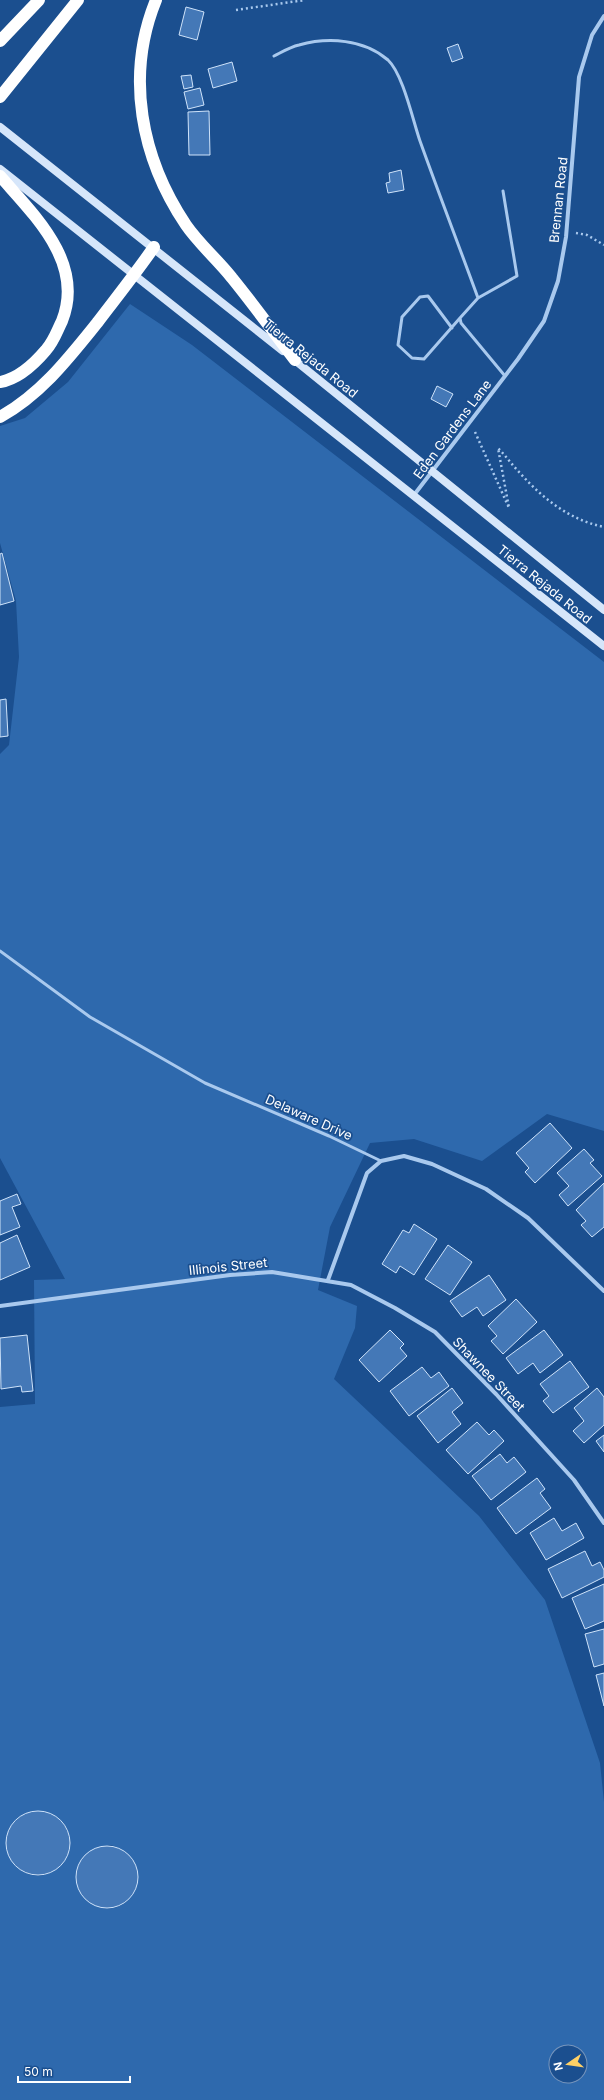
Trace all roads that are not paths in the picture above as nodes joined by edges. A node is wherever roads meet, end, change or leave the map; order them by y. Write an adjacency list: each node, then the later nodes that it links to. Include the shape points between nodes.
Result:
1 (39, 0): 5 (highway)
2 (78, 0): 7 (highway)
3 (156, 0): 17 (highway, via 149,17 142,53 139,91 145,133 161,182 187,226 231,277)
4 (604, 16): 18 (street, Brennan Road, via 592,35 579,77 566,230 558,281 544,321)
5 (0, 41)
6 (274, 56): 14 (lane, via 299,45 341,40 378,52 389,61 397,71)
7 (0, 97)
8 (0, 126): 12 (main road, Tierra Rejada Road)
9 (0, 168): 13 (main road, Tierra Rejada Road)
10 (0, 176): 19 (highway, via 51,237 62,258 68,284 66,309 53,342 33,365)
11 (503, 191): 14 (lane, via 516,276)
12 (154, 248): 13 (highway); 17 (main road, Tierra Rejada Road)
13 (135, 275): 20 (highway, via 63,365 40,388); 22 (main road, Tierra Rejada Road)
14 (478, 298): 15 (lane)
15 (460, 318): 16 (lane); 18 (lane, via 461,323)
16 (452, 328): 16 (lane, via 424,359 412,358 398,345 402,317 420,297 428,296)
17 (295, 360): 21 (main road, Tierra Rejada Road)
18 (505, 376): 21 (street, Eden Gardens Lane)
19 (0, 382)
20 (0, 417)
21 (432, 471): 22 (street, Eden Gardens Lane); 23 (main road, Tierra Rejada Road)
22 (414, 495): 24 (main road, Tierra Rejada Road)
23 (604, 610)
24 (604, 646)
25 (0, 951): 26 (lane, Delaware Drive, via 90,1017 205,1083)
26 (381, 1161): 27 (street, via 367,1173); 28 (street, via 404,1156 432,1164 486,1189 528,1218)
27 (328, 1280): 29 (street, Illinois Street, via 272,1272 230,1274); 30 (street, Shawnee Street, via 351,1285 435,1332 496,1394 574,1480)
28 (604, 1292)
29 (0, 1306)
30 (604, 1523)

